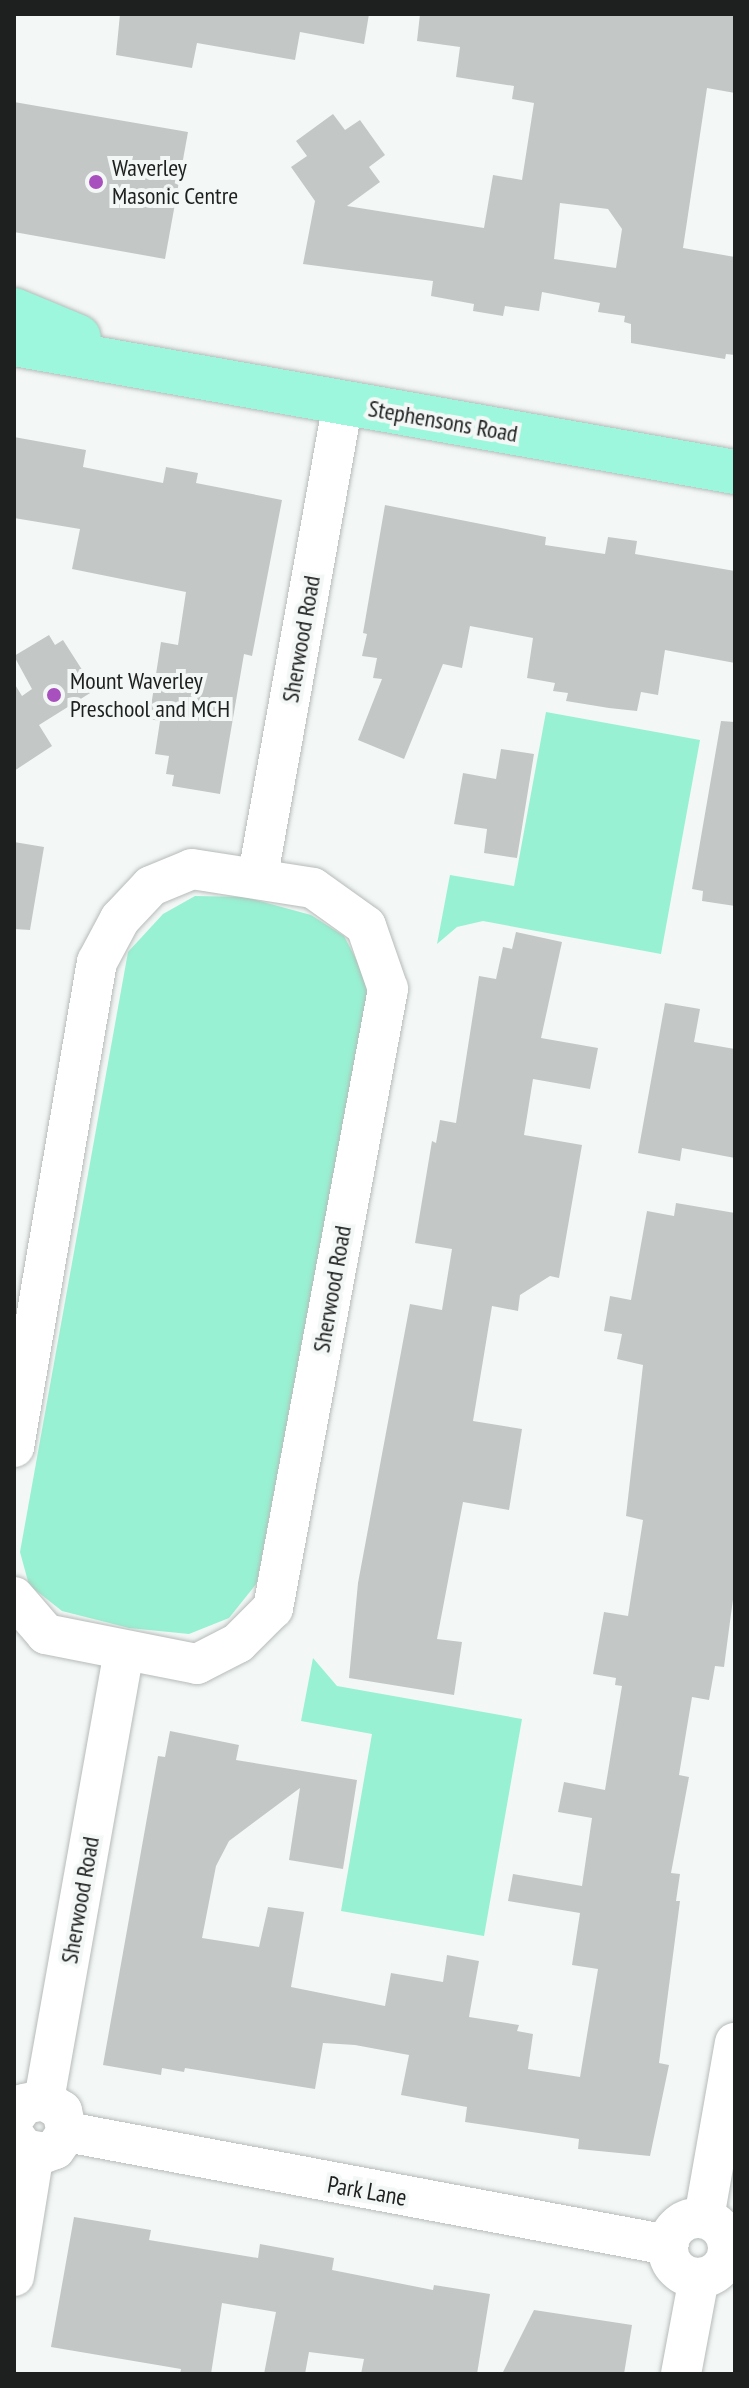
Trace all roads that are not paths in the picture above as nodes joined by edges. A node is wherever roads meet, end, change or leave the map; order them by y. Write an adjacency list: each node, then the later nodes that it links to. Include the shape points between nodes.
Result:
1 (14, 310): 3 (main road, Stephensons Road)
2 (14, 344): 3 (main road, Stephensons Road)
3 (152, 366): 4 (main road, Stephensons Road)
4 (343, 403): 5 (main road, Stephensons Road); 6 (street, Sherwood Road)
5 (735, 472)
6 (258, 875): 7 (street, Sherwood Road, via 192,869 151,886 120,919 97,962); 9 (street, Sherwood Road, via 313,888 366,926 388,989 273,1608 238,1643 197,1664)
7 (14, 1447)
8 (14, 1597): 9 (street, Sherwood Road, via 46,1634)
9 (124, 1653): 11 (street, Sherwood Road)
10 (735, 2043): 14 (street)
11 (29, 2109): 12 (street, via 62,2111)
12 (67, 2132): 13 (street, via 55,2149); 15 (street, Park Lane)
13 (24, 2144): 17 (street)
14 (704, 2218): 15 (street, via 677,2226); 16 (street, via 722,2229)
15 (668, 2245): 16 (street, via 674,2266)
16 (720, 2261): 18 (street)
17 (14, 2276)
18 (681, 2374)

